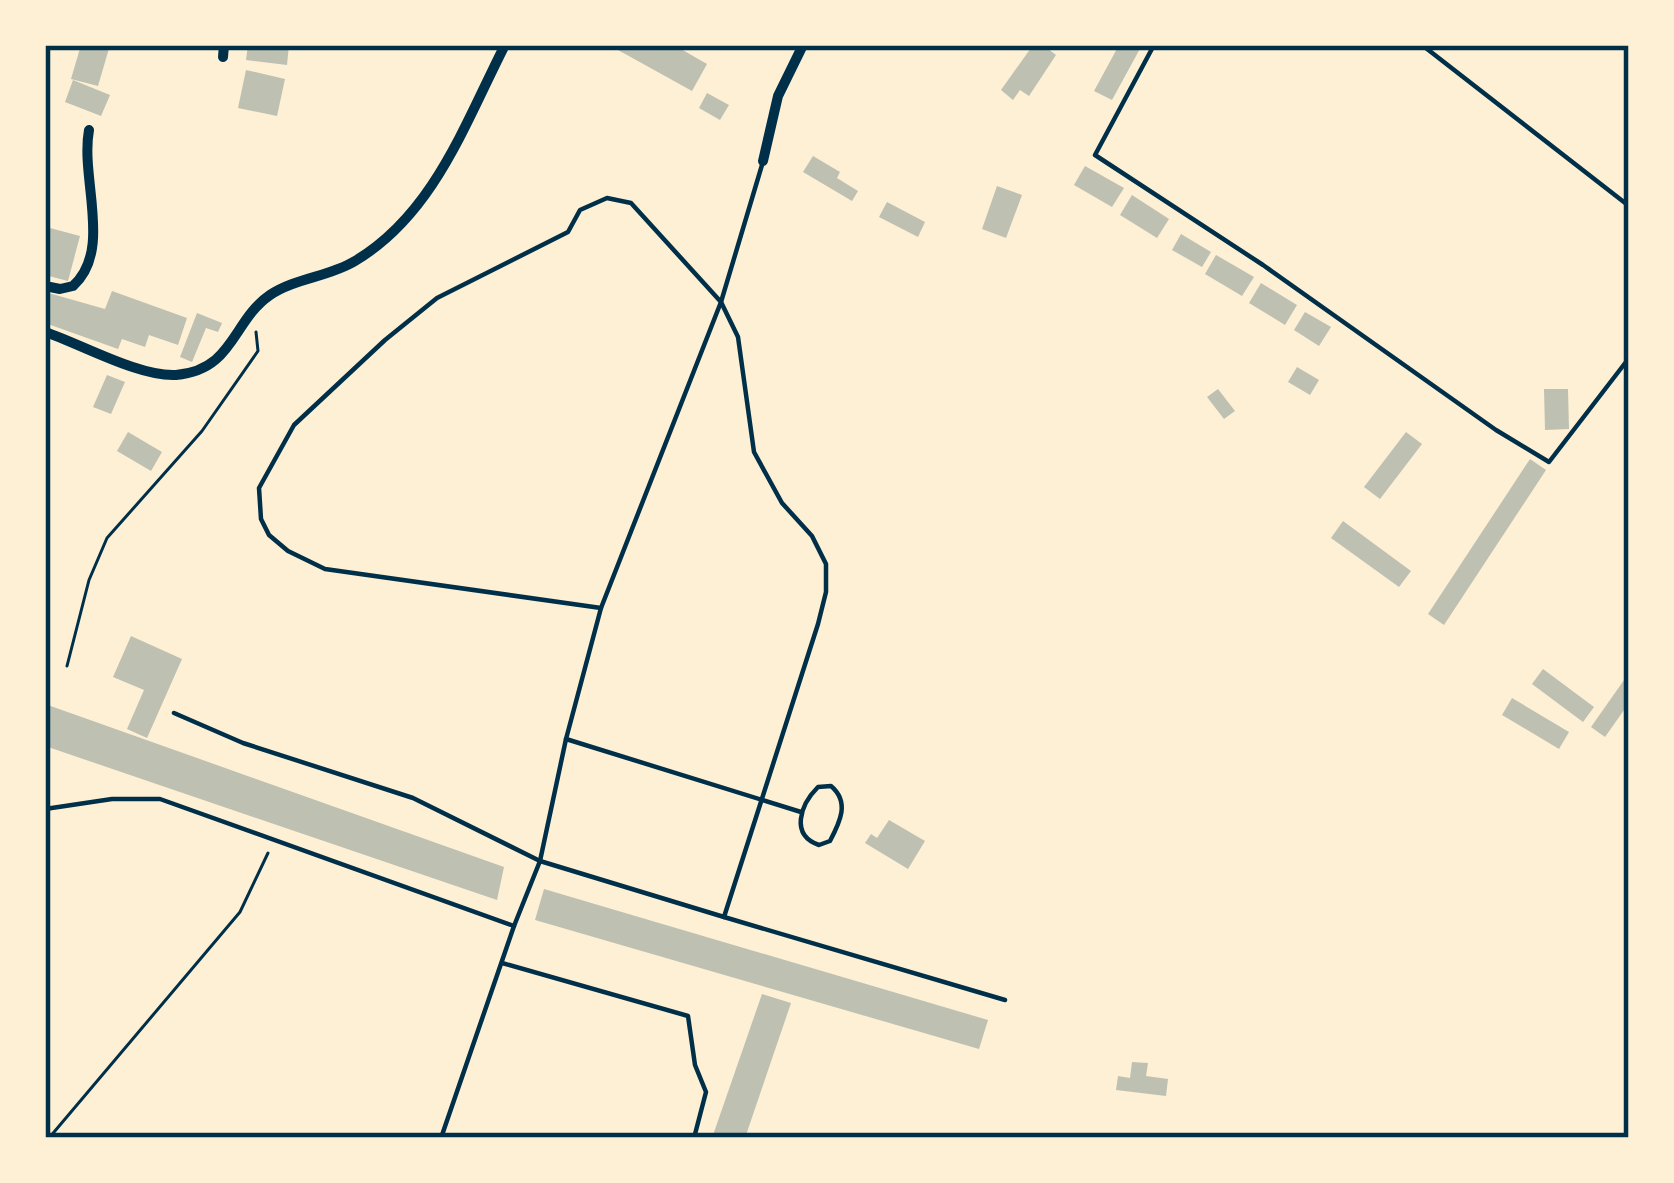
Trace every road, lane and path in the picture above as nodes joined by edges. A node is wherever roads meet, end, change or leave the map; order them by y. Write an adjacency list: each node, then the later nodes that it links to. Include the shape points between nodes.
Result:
1 (505, 45): 10 (street, via 411,216 368,252 268,296)
2 (803, 45): 6 (street, via 778,96)
3 (1154, 45): 12 (lane, via 1095,155 1496,430 1549,462)
4 (1422, 45): 7 (lane)
5 (89, 130): 8 (street, via 91,260 73,286)
6 (764, 161): 9 (lane)
7 (1629, 206)
8 (45, 286)
9 (721, 302): 13 (lane); 13 (lane, via 631,203 607,198 580,210 568,232 437,298 386,340 294,425 259,488 269,535 326,569); 17 (lane, via 738,337 754,452 826,564 818,624)
10 (254, 313): 11 (street, via 216,362 177,375 148,372); 14 (path, via 258,351 245,372 107,538)
11 (45, 332)
12 (1629, 358)
13 (601, 608): 16 (lane)
14 (68, 666)
15 (174, 713): 21 (lane, via 413,798)
16 (566, 739): 17 (lane); 21 (lane)
17 (763, 802): 19 (lane); 22 (lane)
18 (45, 809): 20 (lane, via 160,799)
19 (802, 812): 19 (lane, via 818,787 840,794 830,841 806,841)
20 (272, 840): 23 (lane); 26 (path, via 240,912)
21 (540, 860): 22 (lane); 23 (lane)
22 (724, 917): 25 (lane)
23 (514, 926): 24 (lane)
24 (502, 963): 27 (lane); 28 (lane, via 688,1016 706,1092)
25 (1005, 1000)
26 (49, 1138)
27 (441, 1138)
28 (694, 1138)

